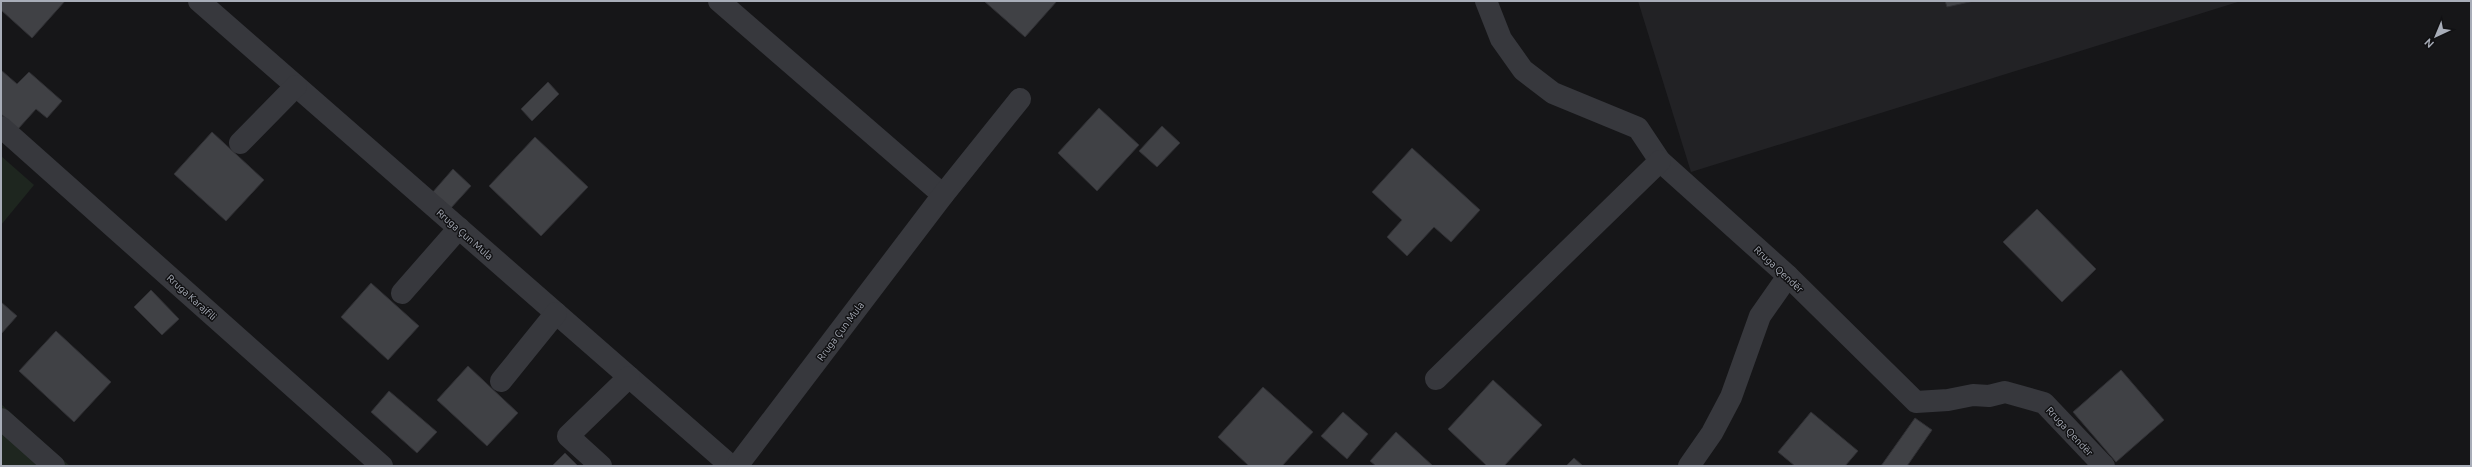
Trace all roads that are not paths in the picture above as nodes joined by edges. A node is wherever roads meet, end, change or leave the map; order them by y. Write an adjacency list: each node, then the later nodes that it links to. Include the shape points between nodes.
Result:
1 (199, 1): 4 (street, Rruga Çun Mula)
2 (718, 1): 9 (street)
3 (1486, 1): 8 (street, Rruga Qendër, via 1501,39 1523,70 1553,93 1638,128)
4 (296, 86): 7 (street); 10 (street, Rruga Çun Mula)
5 (1020, 99): 9 (street, Rruga Çun Mula)
6 (1, 127): 19 (street, Rruga Karajfili)
7 (240, 143)
8 (1660, 161): 11 (street, Rruga Qendër); 15 (street)
9 (943, 196): 22 (street, Rruga Çun Mula)
10 (459, 228): 12 (street); 13 (street, Rruga Çun Mula)
11 (1788, 276): 23 (street, via 1760,316 1731,397 1712,433); 24 (street, Rruga Qendër, via 1916,402 1973,395 1989,396 2005,392 2044,402)
12 (402, 293)
13 (556, 313): 14 (street, Rruga Çun Mula); 16 (street)
14 (629, 377): 20 (street, via 568,436); 21 (street, Rruga Çun Mula)
15 (1436, 379)
16 (500, 381)
17 (1, 419): 18 (street)
18 (54, 466)
19 (382, 466)
20 (601, 466)
21 (730, 466)
22 (737, 466)
23 (1690, 466)
24 (2104, 466)

